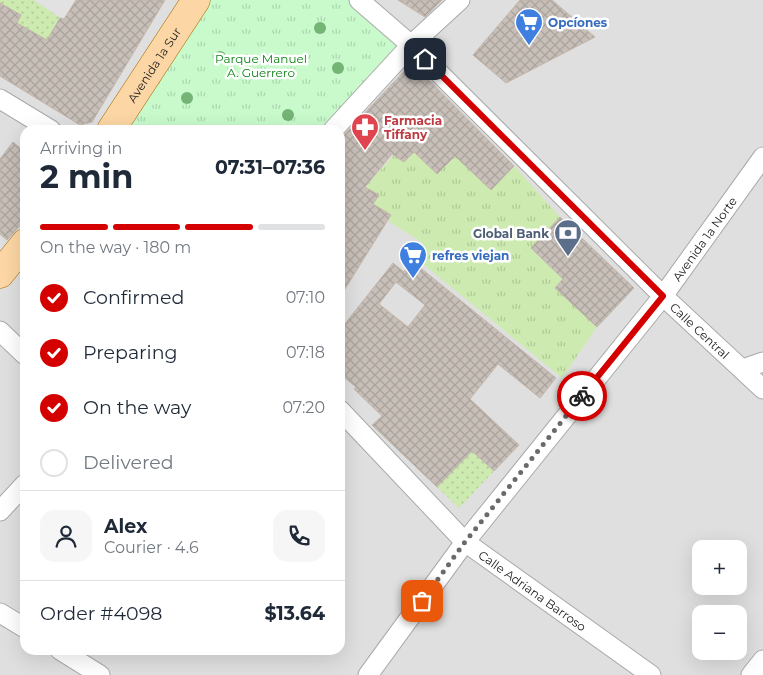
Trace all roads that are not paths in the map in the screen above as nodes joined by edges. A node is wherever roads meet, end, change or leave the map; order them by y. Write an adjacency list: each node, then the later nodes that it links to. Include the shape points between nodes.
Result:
1 (196, 0): 7 (main road, Avenida 1a Sur)
2 (359, 0): 4 (street, Calle Central)
3 (460, 0): 4 (street)
4 (411, 45): 8 (street); 12 (street, Calle Central)
5 (0, 99): 6 (street)
6 (43, 125)
7 (114, 125)
8 (338, 125)
9 (763, 157): 12 (street, Avenida 1a Norte)
10 (20, 249): 11 (main road)
11 (0, 274)
12 (663, 296): 16 (street, Calle Central); 21 (street, Avenida 1a Norte)
13 (0, 332): 14 (street)
14 (20, 350)
15 (763, 362): 16 (street)
16 (743, 369): 17 (street, Calle Central)
17 (763, 389)
18 (345, 415): 21 (street, Calle Adriana Barroso)
19 (20, 489): 20 (street)
20 (0, 511)
21 (465, 542): 27 (street, Avenida 1a Norte); 28 (street, Calle Adriana Barroso)
22 (0, 613): 23 (street)
23 (20, 625)
24 (68, 655): 26 (street)
25 (763, 660): 29 (street)
26 (100, 675)
27 (368, 675)
28 (651, 675)
29 (751, 675)

